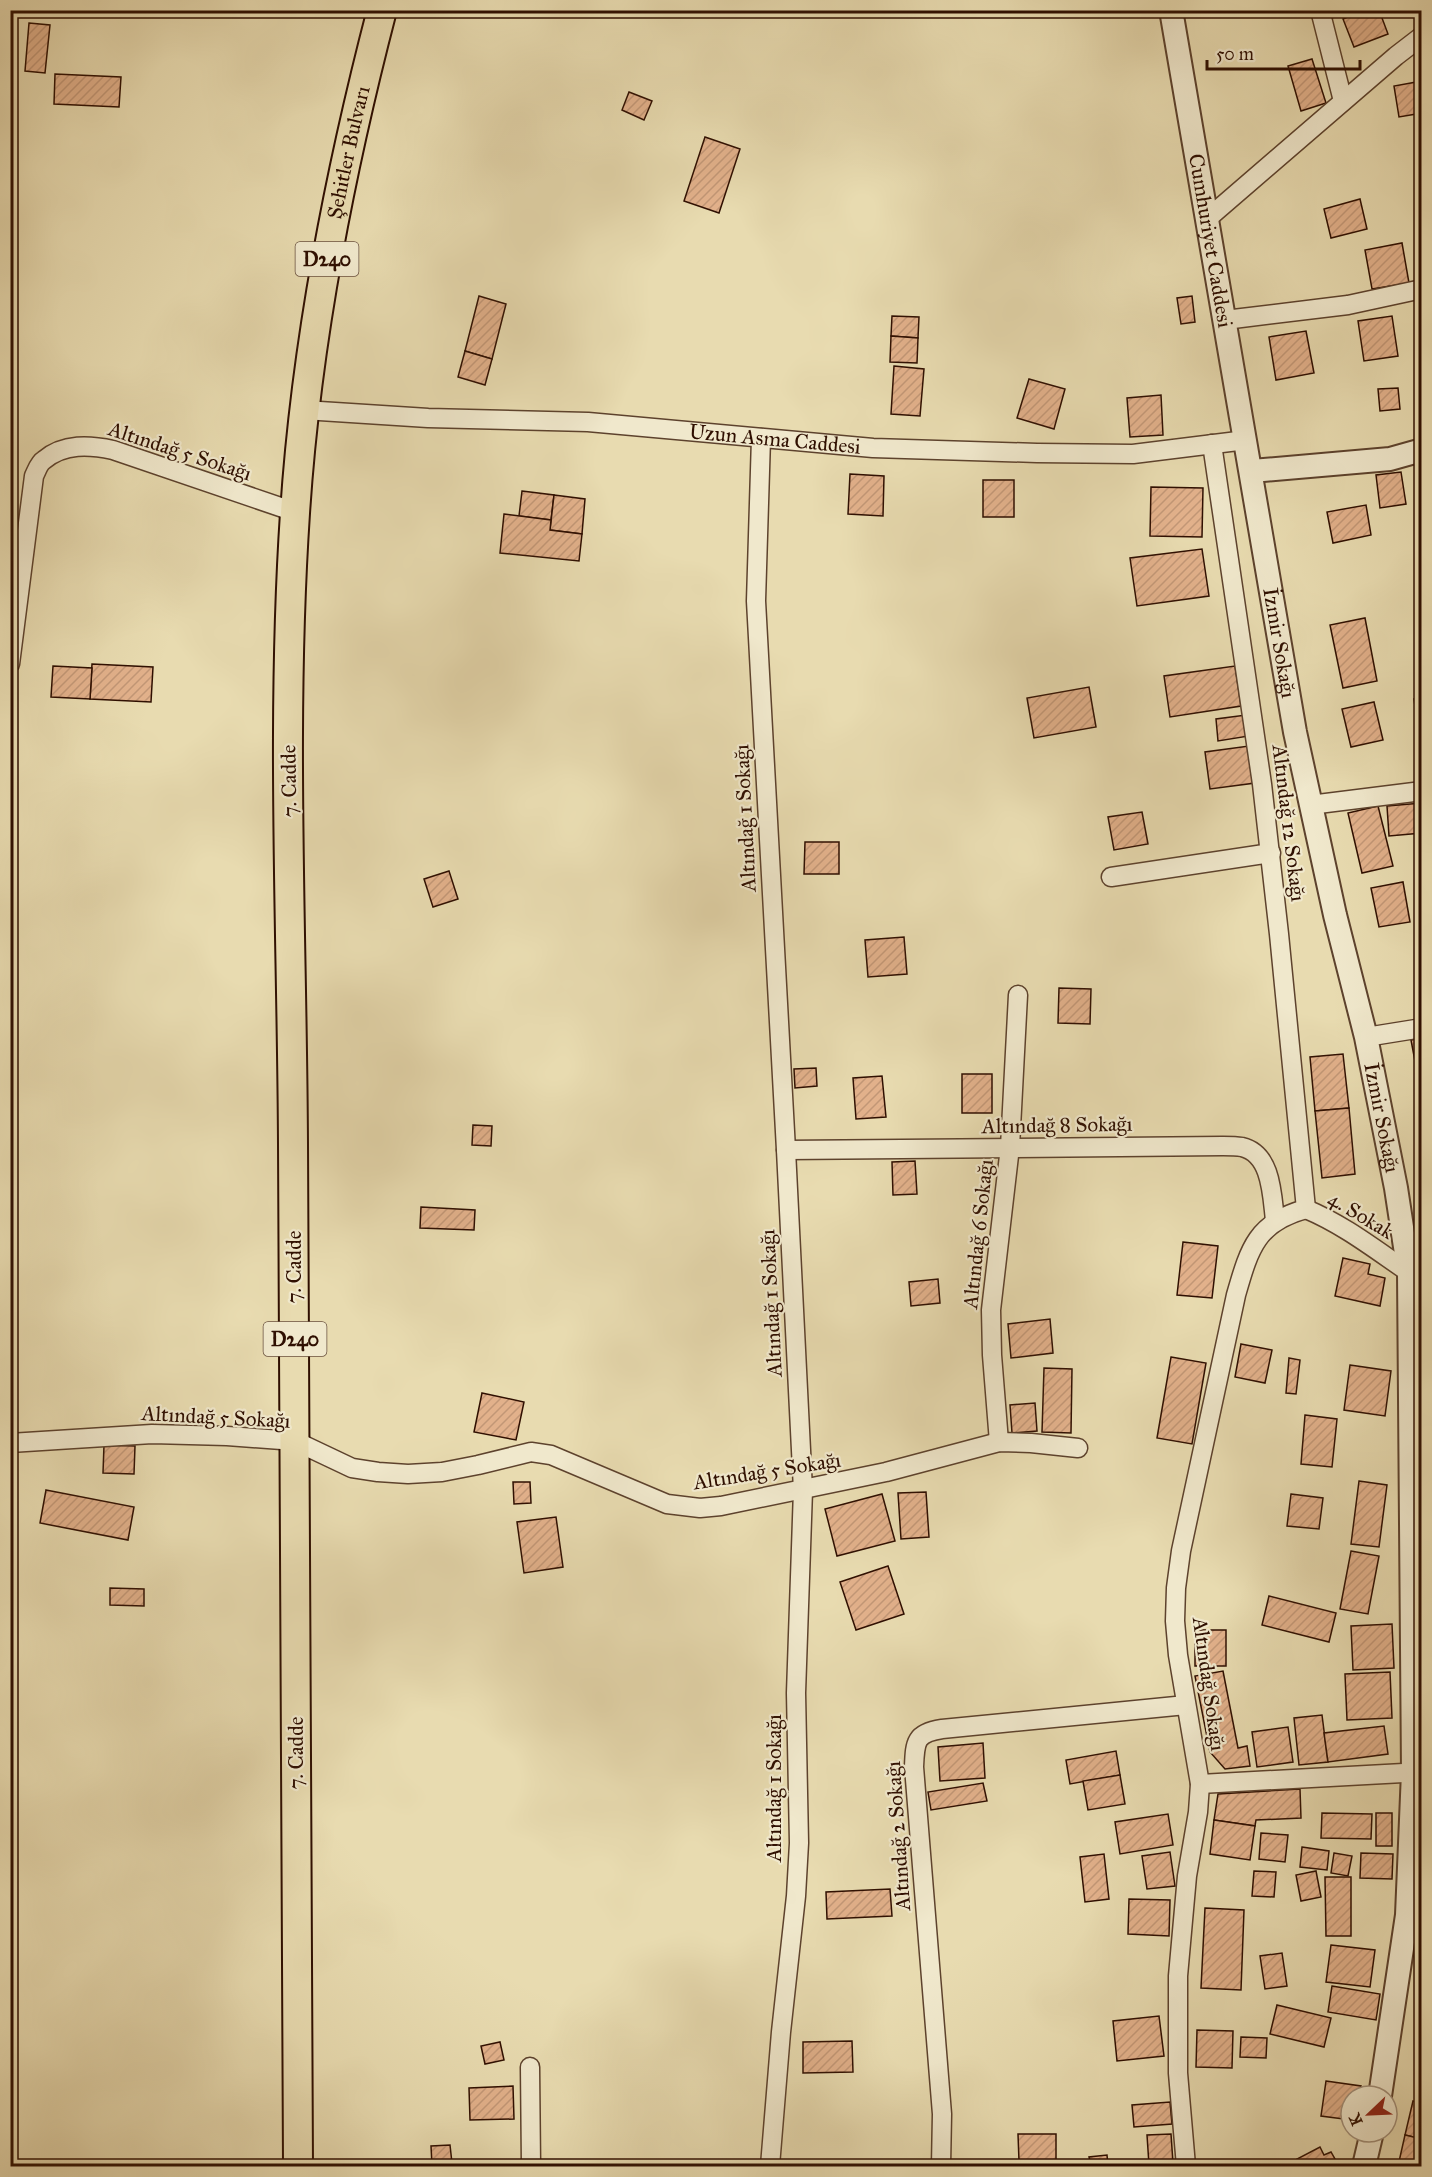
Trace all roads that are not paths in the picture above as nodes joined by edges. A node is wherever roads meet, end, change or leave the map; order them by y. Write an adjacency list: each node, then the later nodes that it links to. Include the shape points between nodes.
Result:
1 (382, 10): 9 (main road, Şehitler Bulvarı / D240, via 338,194)
2 (1171, 10): 6 (street, Cumhuriyet Caddesi)
3 (1320, 10): 5 (street)
4 (1422, 36): 5 (street)
5 (1343, 101): 6 (street)
6 (1207, 219): 8 (street, Cumhuriyet Caddesi)
7 (1422, 289): 8 (street, via 1348,305)
8 (1225, 320): 11 (street, Cumhuriyet Caddesi)
9 (304, 410): 10 (street, Uzun Asma Caddesi, via 588,422); 15 (main road, Şehitler Bulvarı / D240)
10 (761, 438): 12 (street, Uzun Asma Caddesi, via 873,448 1037,453 1133,454); 25 (street, Altındağ 1 Sokağı, via 756,601)
11 (1246, 440): 12 (street, Uzun Asma Caddesi); 14 (street, Cumhuriyet Caddesi)
12 (1212, 444): 19 (street, Altındağ 12 Sokağı)
13 (1422, 450): 14 (street, via 1390,459)
14 (1252, 471): 18 (street, İzmir Sokağı, via 1295,732)
15 (295, 513): 16 (street, Altındağ 5 Sokağı, via 113,450 71,447 53,454 42,460 34,476); 29 (main road, 7. Cadde / D240, via 287,689)
16 (10, 664)
17 (1422, 791): 18 (street)
18 (1311, 805): 23 (street, İzmir Sokağı)
19 (1270, 853): 20 (street); 26 (street, Altındağ 12 Sokağı)
20 (1111, 878)
21 (1018, 995): 24 (street, Altındağ 6 Sokağı)
22 (1422, 1029): 23 (street)
23 (1366, 1037): 28 (street, İzmir Sokağı)
24 (1010, 1147): 25 (street, Altındağ 8 Sokağı); 27 (street, Altındağ 8 Sokağı, via 1244,1148 1263,1164); 30 (street, Altındağ 6 Sokağı, via 991,1310)
25 (786, 1150): 33 (street, Altındağ 1 Sokağı)
26 (1306, 1209): 27 (street, Altındağ Sokağı); 28 (street, 4. Sokak, via 1330,1219)
27 (1275, 1220): 34 (street, Altındağ Sokağı, via 1253,1247 1236,1295 1181,1551 1175,1621)
28 (1415, 1277): 35 (street, İzmir Sokağı)
29 (295, 1441): 31 (street, Altındağ 5 Sokağı, via 152,1434); 33 (street, Altındağ 5 Sokağı, via 352,1468 408,1474 478,1466 531,1452 551,1455 666,1504 683,1507 721,1506); 40 (main road, 7. Cadde / D240)
30 (999, 1442): 32 (street, Altındağ 5 Sokağı); 33 (street, Altındağ 5 Sokağı)
31 (10, 1443)
32 (1077, 1448)
33 (803, 1490): 42 (street, Altındağ 1 Sokağı, via 796,1693 798,1864)
34 (1186, 1705): 36 (street, Altındağ Sokağı); 43 (street, Altındağ 2 Sokağı, via 942,1728 921,1736 915,1745 942,2114)
35 (1419, 1774): 36 (street); 38 (street, İzmir Sokağı, via 1407,1915)
36 (1200, 1784): 44 (street, Altındağ Sokağı, via 1178,1976 1178,2073)
37 (530, 2067): 41 (street)
38 (1382, 2084)
39 (1369, 2144): 45 (street)
40 (298, 2166)
41 (531, 2166)
42 (770, 2166)
43 (941, 2166)
44 (1186, 2166)
45 (1364, 2166)

